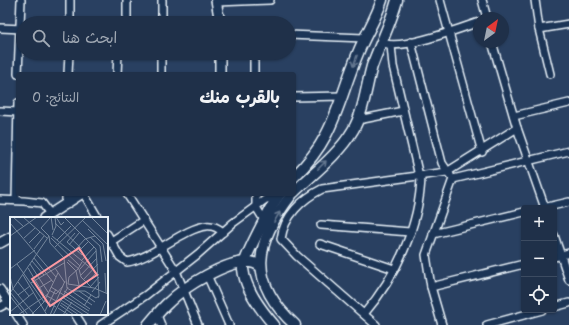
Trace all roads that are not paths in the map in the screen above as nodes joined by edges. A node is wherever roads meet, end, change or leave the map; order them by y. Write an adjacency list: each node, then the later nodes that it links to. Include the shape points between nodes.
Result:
1 (21, 0): 13 (street)
2 (70, 0): 14 (street)
3 (128, 0): 15 (street)
4 (162, 0): 16 (street)
5 (270, 0): 11 (street)
6 (382, 0): 25 (main road)
7 (397, 0): 27 (main road)
8 (440, 0): 23 (street)
9 (482, 0): 12 (street)
10 (535, 0): 22 (street)
11 (217, 1): 17 (street)
12 (485, 12)
13 (22, 16)
14 (70, 16)
15 (127, 16)
16 (162, 16)
17 (219, 16)
18 (473, 24): 23 (street)
19 (569, 24): 22 (street)
20 (0, 28): 21 (street)
21 (16, 29)
22 (539, 29): 41 (street)
23 (448, 32): 26 (street); 52 (street)
24 (296, 35): 25 (street)
25 (365, 36): 27 (main road, via 378,30); 27 (main road, via 370,49); 42 (main road, one-way to 42)
26 (411, 42): 27 (street); 54 (street, via 442,163)
27 (384, 43): 46 (street, via 393,66); 49 (main road, via 368,81)
28 (494, 48): 48 (street)
29 (19, 60): 35 (street)
30 (69, 60): 36 (street)
31 (118, 60): 37 (street)
32 (161, 60): 38 (street)
33 (220, 60): 39 (street)
34 (254, 60): 40 (street)
35 (18, 72)
36 (68, 72)
37 (117, 72)
38 (161, 72)
39 (220, 72)
40 (254, 72)
41 (550, 74)
42 (343, 96): 43 (street); 55 (main road, via 323,143)
43 (296, 97)
44 (569, 103): 48 (street)
45 (0, 111): 47 (street)
46 (403, 111): 49 (street); 56 (street)
47 (16, 112)
48 (514, 116): 50 (street)
49 (358, 120): 58 (main road, one-way to 49, via 340,147)
50 (517, 128): 52 (street); 53 (street)
51 (569, 151): 53 (street)
52 (482, 152): 54 (street)
53 (529, 161): 57 (street); 71 (street)
54 (447, 172): 56 (street); 57 (street)
55 (296, 175)
56 (420, 176): 82 (street, via 419,201); 85 (street, via 322,189 294,210)
57 (453, 179): 83 (street)
58 (296, 190)
59 (16, 196): 68 (street)
60 (66, 196): 70 (street)
61 (78, 196): 70 (street)
62 (85, 196): 76 (street)
63 (129, 196): 77 (street)
64 (256, 196): 73 (street)
65 (278, 196): 73 (street, via 266,199); 78 (main road)
66 (291, 196): 80 (main road, one-way to 66)
67 (0, 200): 68 (street)
68 (16, 200): 75 (street, via 42,203)
69 (569, 202): 72 (street)
70 (66, 205): 75 (street)
71 (543, 205)
72 (556, 205)
73 (256, 207): 78 (street); 81 (street)
74 (521, 213): 83 (street)
75 (47, 216)
76 (97, 217)
77 (144, 220): 87 (street); 89 (street)
78 (264, 220): 92 (main road)
79 (321, 225): 82 (street)
80 (269, 231): 85 (street); 94 (main road, via 262,249)
81 (223, 232): 89 (street, via 215,227 199,227); 96 (street)
82 (410, 232): 95 (street)
83 (433, 234): 99 (street, via 426,255)
84 (10, 238): 86 (street)
85 (281, 239): 109 (street)
86 (0, 243)
87 (109, 243): 89 (street, via 123,261 127,262)
88 (320, 244): 95 (street)
89 (162, 247): 96 (street)
90 (569, 253): 91 (street)
91 (557, 256): 98 (street)
92 (243, 262): 94 (main road); 97 (main road, via 229,265); 103 (main road, via 244,277)
93 (521, 265): 99 (street)
94 (260, 266): 100 (main road)
95 (394, 269): 109 (street)
96 (176, 270): 102 (street); 115 (street, via 146,295)
97 (208, 275): 102 (main road); 119 (street)
98 (569, 280)
99 (430, 287): 123 (street)
100 (268, 288): 103 (main road); 121 (main road, via 276,305)
101 (0, 290): 105 (street)
102 (184, 290): 112 (main road); 118 (street)
103 (254, 296): 120 (main road)
104 (569, 302): 106 (street)
105 (10, 303): 107 (street)
106 (557, 306)
107 (0, 307)
108 (531, 313): 124 (street)
109 (364, 314): 122 (street)
110 (17, 315): 113 (street)
111 (76, 315): 114 (street)
112 (157, 315): 116 (main road); 117 (street)
113 (23, 325)
114 (82, 325)
115 (101, 325)
116 (148, 325)
117 (162, 325)
118 (198, 325)
119 (229, 325)
120 (274, 325)
121 (295, 325)
122 (376, 325)
123 (442, 325)
124 (487, 325)

